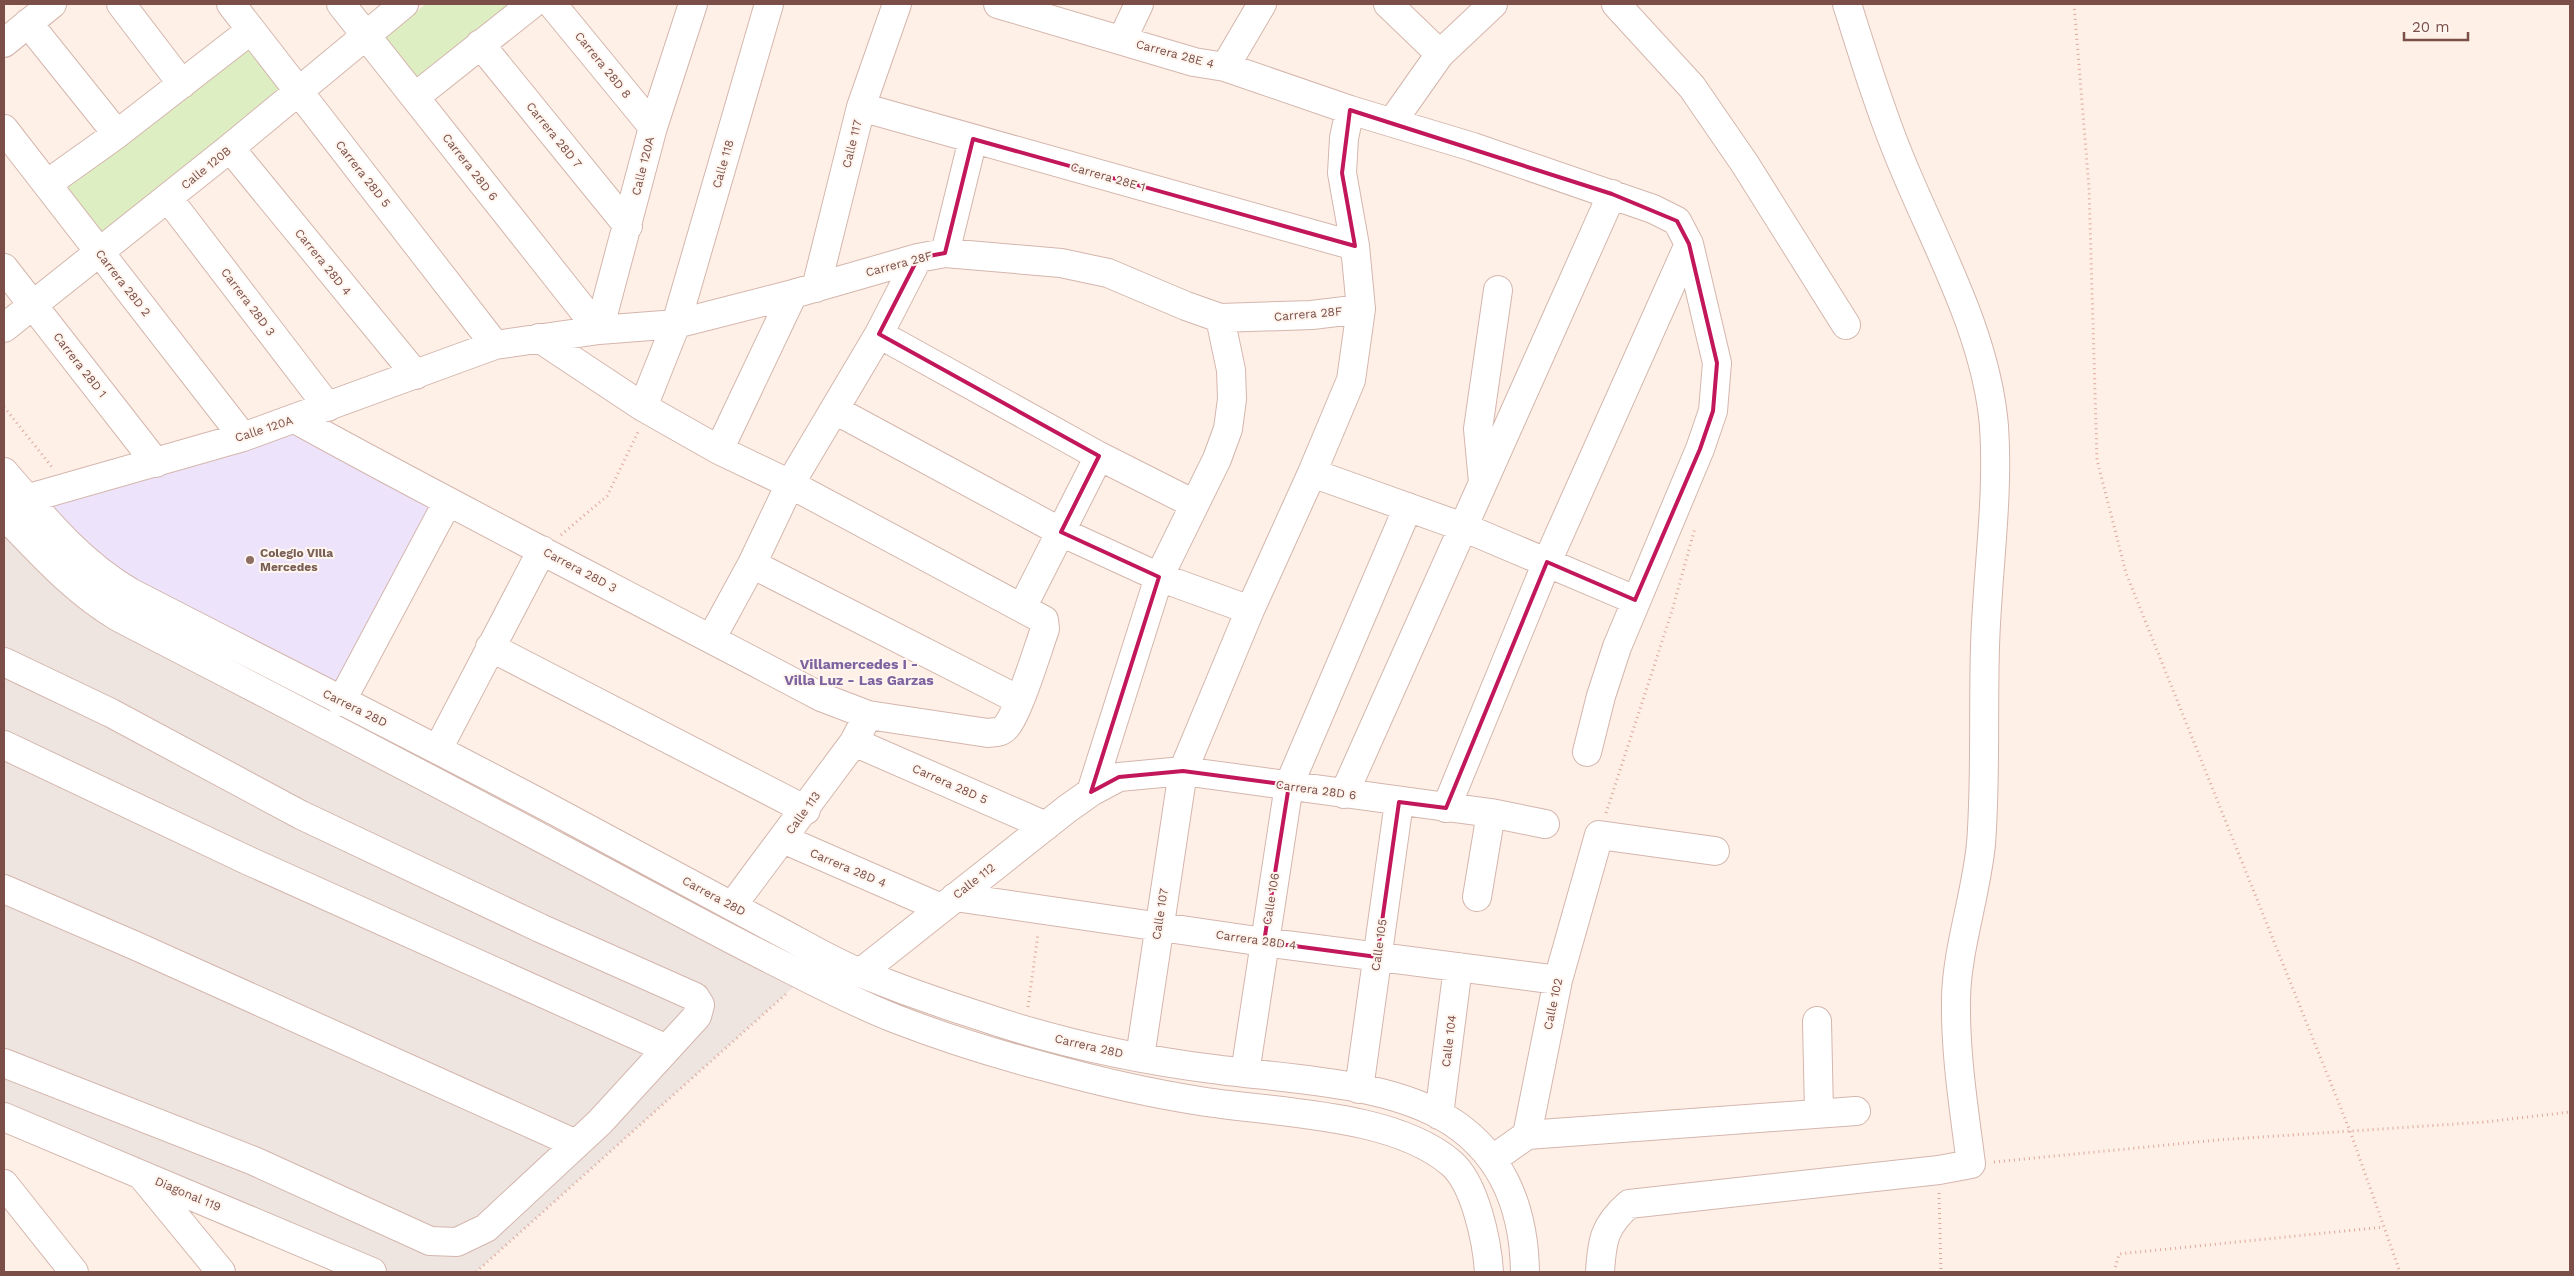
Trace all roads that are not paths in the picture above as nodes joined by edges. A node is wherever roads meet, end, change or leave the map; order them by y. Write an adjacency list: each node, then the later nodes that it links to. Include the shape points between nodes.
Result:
1 (52, 4): 18 (street)
2 (121, 4): 26 (street)
3 (231, 4): 19 (street, Carrera 28D 5)
4 (341, 4): 20 (street, Carrera 28D 6)
5 (404, 4): 20 (street, Calle 120B)
6 (532, 4): 23 (street)
7 (552, 4): 32 (street, Carrera 28D 8)
8 (769, 4): 52 (street, Calle 118)
9 (897, 4): 29 (street, Calle 117)
10 (1139, 4): 21 (street)
11 (1262, 4): 25 (street)
12 (1388, 4): 24 (street)
13 (1493, 4): 24 (street)
14 (1616, 4): 53 (street, via 1692,87 1745,164)
15 (1847, 4): 138 (street, via 1898,155 1970,324 1994,425 1980,845 1975,895 1956,994 1956,1039 1971,1164 1629,1204 1614,1217 1604,1235)
16 (1015, 6): 21 (street, Carrera 28E 4)
17 (684, 9): 32 (street, Calle 120A)
18 (28, 23): 22 (street); 34 (street)
19 (251, 30): 26 (street); 27 (street, Carrera 28D 5)
20 (366, 35): 27 (street, Calle 120B); 28 (street, Carrera 28D 6)
21 (1122, 40): 25 (street, Carrera 28E 4, via 1194,62)
22 (4, 43)
23 (480, 44): 28 (street); 40 (street, Carrera 28D 7)
24 (1440, 54): 31 (street)
25 (1225, 67): 30 (street, Carrera 28E 4)
26 (182, 84): 34 (street)
27 (299, 91): 36 (street, Calle 120B); 58 (street, Carrera 28D 5)
28 (415, 97): 55 (street, Carrera 28D 6)
29 (861, 107): 35 (street, Carrera 28E 1); 48 (street, Calle 117)
30 (1350, 110): 31 (street, Carrera 28E 4); 42 (street, Calle 107, via 1342,173)
31 (1392, 122): 38 (street, Carrera 28E 4)
32 (653, 127): 40 (street, Calle 120A)
33 (4, 129): 37 (street, Carrera 28D 2)
34 (116, 134): 37 (street)
35 (973, 139): 42 (street, Carrera 28E 1); 43 (street)
36 (230, 148): 39 (street, Calle 120B); 59 (street, Carrera 28D 4)
37 (47, 184): 44 (street, Carrera 28D 2)
38 (1612, 194): 41 (street, Carrera 28E 4, via 1677,221); 70 (street)
39 (168, 198): 44 (street, Calle 120B); 60 (street, Carrera 28D 3)
40 (628, 226): 55 (street, Calle 120A)
41 (1689, 244): 80 (street); 83 (street, Carrera 28E 4, via 1717,363 1713,411)
42 (1355, 246): 50 (street, Calle 107)
43 (945, 252): 45 (street, Carrera 28F); 51 (street, Carrera 28F, via 1060,263 1108,273)
44 (99, 253): 49 (street, Calle 120B); 64 (street, Carrera 28D 2)
45 (918, 258): 48 (street, Carrera 28F); 56 (street)
46 (4, 268): 49 (street, Carrera 28D 1)
47 (1498, 290): 70 (street, via 1478,428)
48 (805, 291): 52 (street, Carrera 28F); 65 (street, Calle 117)
49 (33, 304): 54 (street, Calle 120B); 67 (street, Carrera 28D 1)
50 (1361, 309): 51 (street, Carrera 28F, via 1312,315); 69 (street, Calle 107, via 1351,380)
51 (1220, 318): 74 (street, via 1231,370 1229,419 1217,459)
52 (676, 324): 55 (street, Carrera 28F); 61 (street, Calle 118)
53 (1846, 325)
54 (4, 328)
55 (599, 330): 57 (street, Carrera 28F)
56 (879, 334): 62 (street); 66 (street)
57 (539, 338): 58 (street, Carrera 28F); 61 (street)
58 (495, 345): 59 (street, Calle 120A)
59 (416, 375): 60 (street, Calle 120A)
60 (328, 407): 63 (street, Calle 120A)
61 (643, 407): 65 (street)
62 (835, 410): 71 (street); 78 (street)
63 (295, 419): 64 (street, Calle 120A); 73 (street, Carrera 28D 3)
64 (243, 436): 67 (street, Calle 120A)
65 (719, 450): 71 (street)
66 (1099, 456): 74 (street); 78 (street)
67 (156, 463): 72 (street, Calle 120A)
68 (4, 472): 72 (street, Carrera 28D)
69 (1312, 472): 75 (street); 85 (street, Calle 107)
70 (1483, 482): 77 (street)
71 (790, 484): 81 (street); 84 (street)
72 (16, 502): 90 (street, Carrera 28D, via 111,581)
73 (446, 502): 79 (street, Carrera 28D 3); 90 (street)
74 (1194, 504): 82 (street)
75 (1408, 507): 77 (street); 97 (street, Calle 106)
76 (4, 515): 136 (street, via 58,572 96,604 118,617 805,977 896,1019 1049,1068 1198,1101 1335,1119 1401,1135 1430,1148 1454,1165 1465,1183 1484,1237)
77 (1463, 527): 80 (street); 99 (street)
78 (1061, 532): 82 (street); 84 (street)
79 (542, 550): 86 (street, Carrera 28D 3); 87 (street)
80 (1547, 562): 83 (street); 101 (street)
81 (752, 564): 86 (street); 89 (street)
82 (1159, 577): 85 (street); 98 (street)
83 (1635, 600): 95 (street, Carrera 28E 4, via 1601,696)
84 (1022, 608): 89 (street, via 1046,624)
85 (1250, 610): 96 (street, Calle 107)
86 (711, 639): 91 (street, Carrera 28D 3, via 821,697)
87 (490, 646): 94 (street); 102 (street)
88 (4, 662): 119 (street, via 111,713 301,815 695,997 700,1005 697,1016)
89 (1019, 700): 91 (street, via 1006,727 1000,732 988,733)
90 (341, 702): 94 (street, Carrera 28D)
91 (868, 715): 92 (street, Calle 113)
92 (854, 742): 102 (street, Calle 113); 105 (street, Carrera 28D 5)
93 (4, 745): 119 (street, via 249,861)
94 (438, 749): 111 (street, Carrera 28D)
95 (1587, 752)
96 (1184, 771): 97 (street, Carrera 28D 6); 98 (street, Carrera 28D 6, via 1119,777); 112 (street, Calle 107)
97 (1289, 785): 99 (street, Carrera 28D 6); 113 (street, Calle 106)
98 (1091, 792): 105 (street, Calle 112)
99 (1344, 794): 100 (street, Carrera 28D 6)
100 (1399, 802): 101 (street, Carrera 28D 6); 114 (street, Calle 105)
101 (1446, 808): 103 (street, Carrera 28D 6)
102 (806, 810): 106 (street, Calle 113)
103 (1491, 813): 104 (street, Carrera 28D 6); 109 (street)
104 (1545, 824)
105 (1046, 826): 110 (street, Calle 112)
106 (783, 840): 110 (street, Carrera 28D 4); 111 (street, Calle 113)
107 (1715, 851): 117 (street, Calle 102, via 1599,835)
108 (4, 889): 129 (street)
109 (1477, 897)
110 (948, 902): 112 (street, Carrera 28D 4, via 1042,909); 116 (street, Calle 112)
111 (732, 906): 116 (street, Carrera 28D)
112 (1158, 926): 113 (street, Carrera 28D 4); 120 (street, Calle 107)
113 (1264, 942): 114 (street, Carrera 28D 4); 122 (street, Calle 106)
114 (1377, 957): 115 (street, Carrera 28D 4); 123 (street, Calle 105)
115 (1458, 967): 117 (street, Carrera 28D 4); 126 (street, Calle 104)
116 (860, 973): 120 (street, Carrera 28D, via 1025,1030)
117 (1558, 980): 128 (street, Calle 102)
118 (1817, 1021): 125 (street)
119 (667, 1049): 129 (street)
120 (1140, 1057): 122 (street, Carrera 28D)
121 (4, 1063): 129 (street, via 254,1161 430,1241 457,1242 486,1228)
122 (1245, 1073): 123 (street, Carrera 28D)
123 (1359, 1089): 126 (street, Carrera 28D, via 1410,1102)
124 (1856, 1111): 125 (street)
125 (1819, 1112): 128 (street)
126 (1439, 1115): 130 (street, Carrera 28D, via 1461,1128)
127 (4, 1117): 131 (street, Diagonal 119)
128 (1527, 1135): 130 (street)
129 (576, 1144)
130 (1493, 1159): 137 (street, Carrera 28D, via 1513,1197)
131 (140, 1174): 134 (street); 135 (street, Diagonal 119)
132 (4, 1184): 133 (street)
133 (74, 1272)
134 (221, 1272)
135 (372, 1272)
136 (1489, 1272)
137 (1525, 1272)
138 (1600, 1272)

